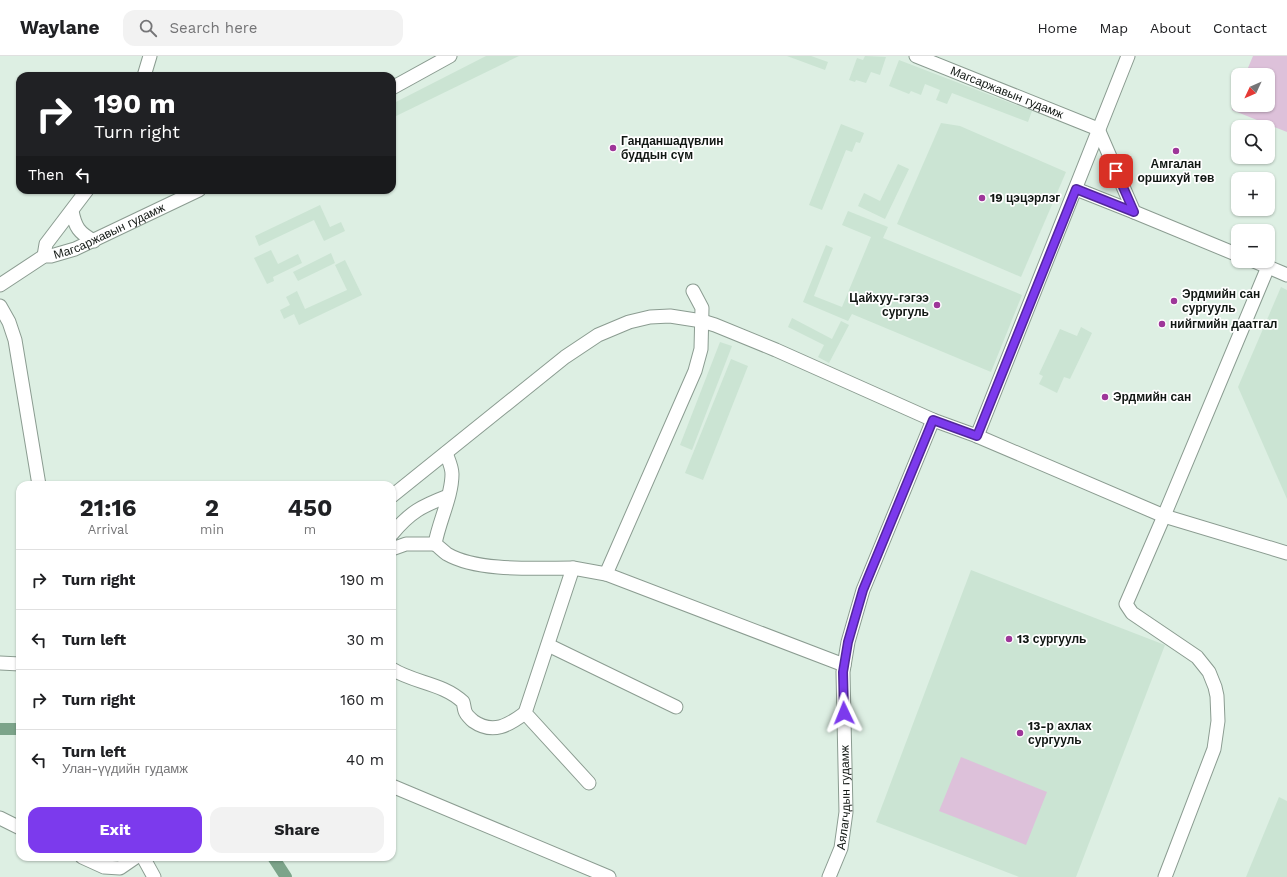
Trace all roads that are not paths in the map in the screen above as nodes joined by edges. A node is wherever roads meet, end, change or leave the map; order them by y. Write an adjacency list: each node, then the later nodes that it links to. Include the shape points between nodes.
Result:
1 (150, 56): 5 (street)
2 (450, 56): 6 (street)
3 (916, 56): 7 (street, Магсаржавын гудамж)
4 (1128, 56): 7 (street)
5 (145, 72)
6 (396, 86)
7 (1098, 129): 8 (street); 12 (street)
8 (1076, 189): 12 (street); 24 (street)
9 (83, 194): 11 (street)
10 (191, 194): 13 (street, Магсаржавын гудамж)
11 (72, 210): 13 (street, via 80,232); 15 (street, via 46,244)
12 (1134, 212): 14 (street)
13 (94, 241): 15 (street, Магсаржавын гудамж, via 61,254)
14 (1231, 252)
15 (44, 256): 19 (street, Магсаржавын гудамж)
16 (1268, 268): 29 (street)
17 (1270, 268): 18 (street)
18 (1287, 275)
19 (0, 284)
20 (693, 291): 22 (street, via 702,308)
21 (0, 306): 26 (street, via 15,340)
22 (702, 321): 23 (street, via 776,350); 25 (street, via 670,316 650,317 629,322 598,335 565,358); 35 (street, via 701,349 695,371)
23 (933, 420): 24 (street); 39 (street, Аялагчдын гудамж, via 863,590)
24 (977, 436): 29 (street)
25 (446, 453): 27 (street); 28 (street, via 452,472)
26 (38, 481)
27 (396, 493)
28 (448, 496): 30 (street, via 420,507); 31 (street)
29 (1164, 516): 33 (street); 53 (street, via 1126,604 1132,613 1197,657 1204,665 1215,687 1218,721 1214,748)
30 (396, 530)
31 (435, 544): 32 (street, via 406,544); 34 (street, via 463,561 485,566)
32 (396, 548)
33 (1287, 553)
34 (573, 568): 35 (street); 36 (street)
35 (606, 574): 39 (street)
36 (548, 645): 41 (street); 42 (street)
37 (0, 663): 38 (street)
38 (16, 664)
39 (844, 665): 52 (street, Аялагчдын гудамж, via 846,812 841,848)
40 (396, 671): 42 (street, via 450,692 463,702 469,717 485,727 509,725)
41 (676, 707)
42 (526, 713): 43 (street)
43 (589, 783)
44 (396, 788): 51 (street)
45 (0, 818): 46 (street)
46 (16, 826)
47 (92, 861): 48 (street, via 120,868)
48 (130, 861)
49 (145, 861): 50 (street)
50 (154, 877)
51 (609, 877)
52 (829, 877)
53 (1165, 877)

